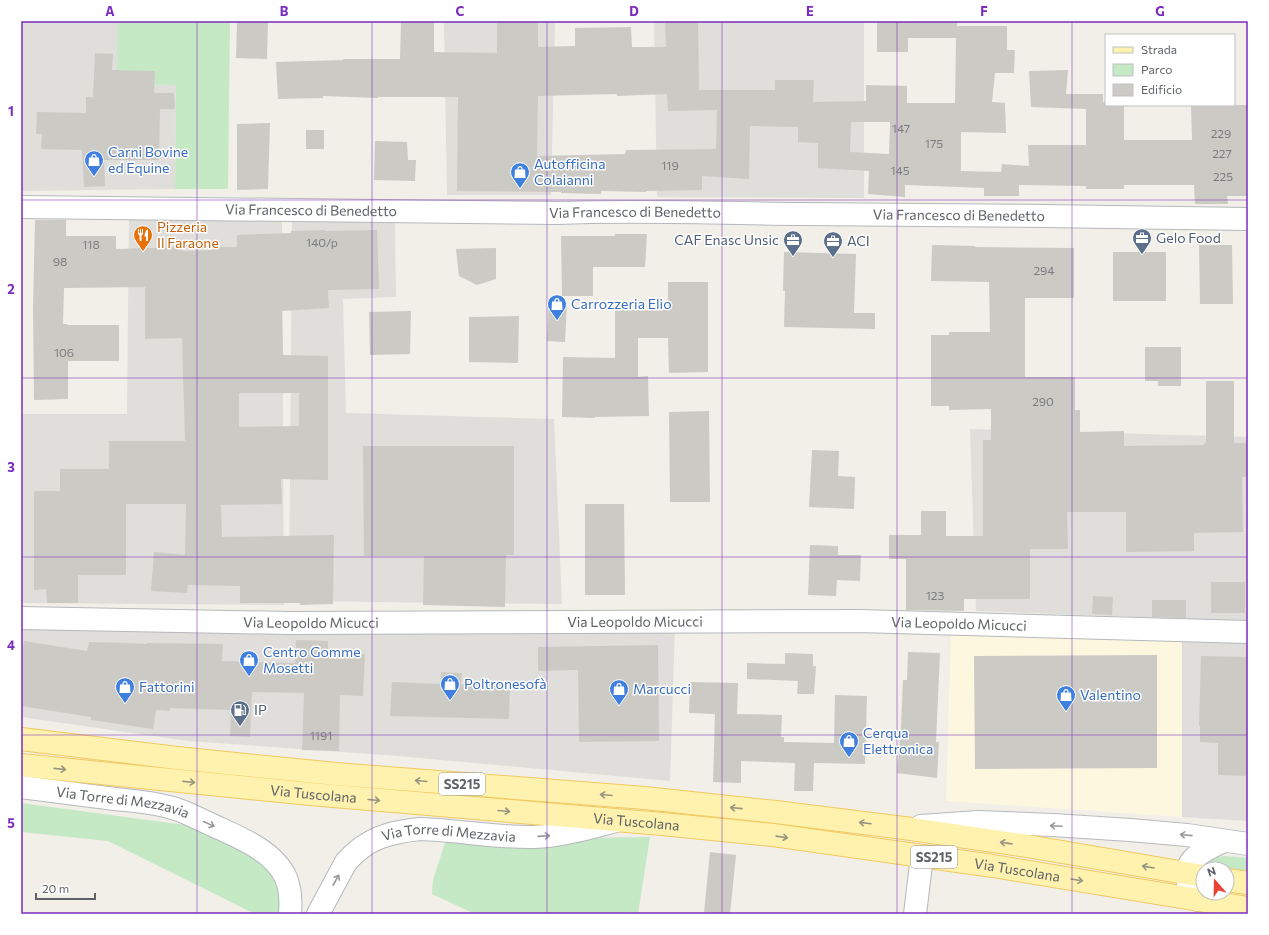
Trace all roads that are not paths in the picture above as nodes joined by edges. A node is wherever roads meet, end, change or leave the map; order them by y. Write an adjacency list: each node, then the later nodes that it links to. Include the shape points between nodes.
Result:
1 (21, 206): 2 (street, Via Francesco di Benedetto)
2 (1248, 219)
3 (21, 618): 4 (street, Via Leopoldo Micucci, via 289,623 859,621)
4 (1248, 632)
5 (21, 739): 9 (main road, Via Tuscolana / SS215, one-way to 5, via 653,799 336,774)
6 (21, 765): 8 (main road, Via Tuscolana / SS215, one-way to 8)
7 (21, 787): 20 (street, Via Torre di Mezzavia, one-way to 20, via 169,806 224,831 260,850 277,864 288,884 291,898)
8 (618, 821): 12 (main road, Via Tuscolana / SS215, one-way to 12, via 772,836); 21 (street, Via Torre di Mezzavia, one-way to 8, via 346,862 363,846 385,835 420,829 500,836 542,836)
9 (904, 828): 10 (street, Via Tuscolana, one-way to 9, via 1130,830 988,822); 13 (main road, Via Tuscolana / SS215, one-way to 9)
10 (1224, 841): 11 (street, Via Tuscolana); 13 (street, via 1195,856 1188,866)
11 (1248, 844)
12 (922, 856): 17 (main road, Via Tuscolana / SS215, one-way to 17); 22 (street)
13 (1195, 875): 16 (street, via 1189,885)
14 (1235, 881): 15 (main road)
15 (1248, 883)
16 (1195, 895)
17 (1195, 900)
18 (1204, 901): 19 (main road, Via Tuscolana / SS215)
19 (1248, 908)
20 (290, 914)
21 (318, 914)
22 (915, 914)

